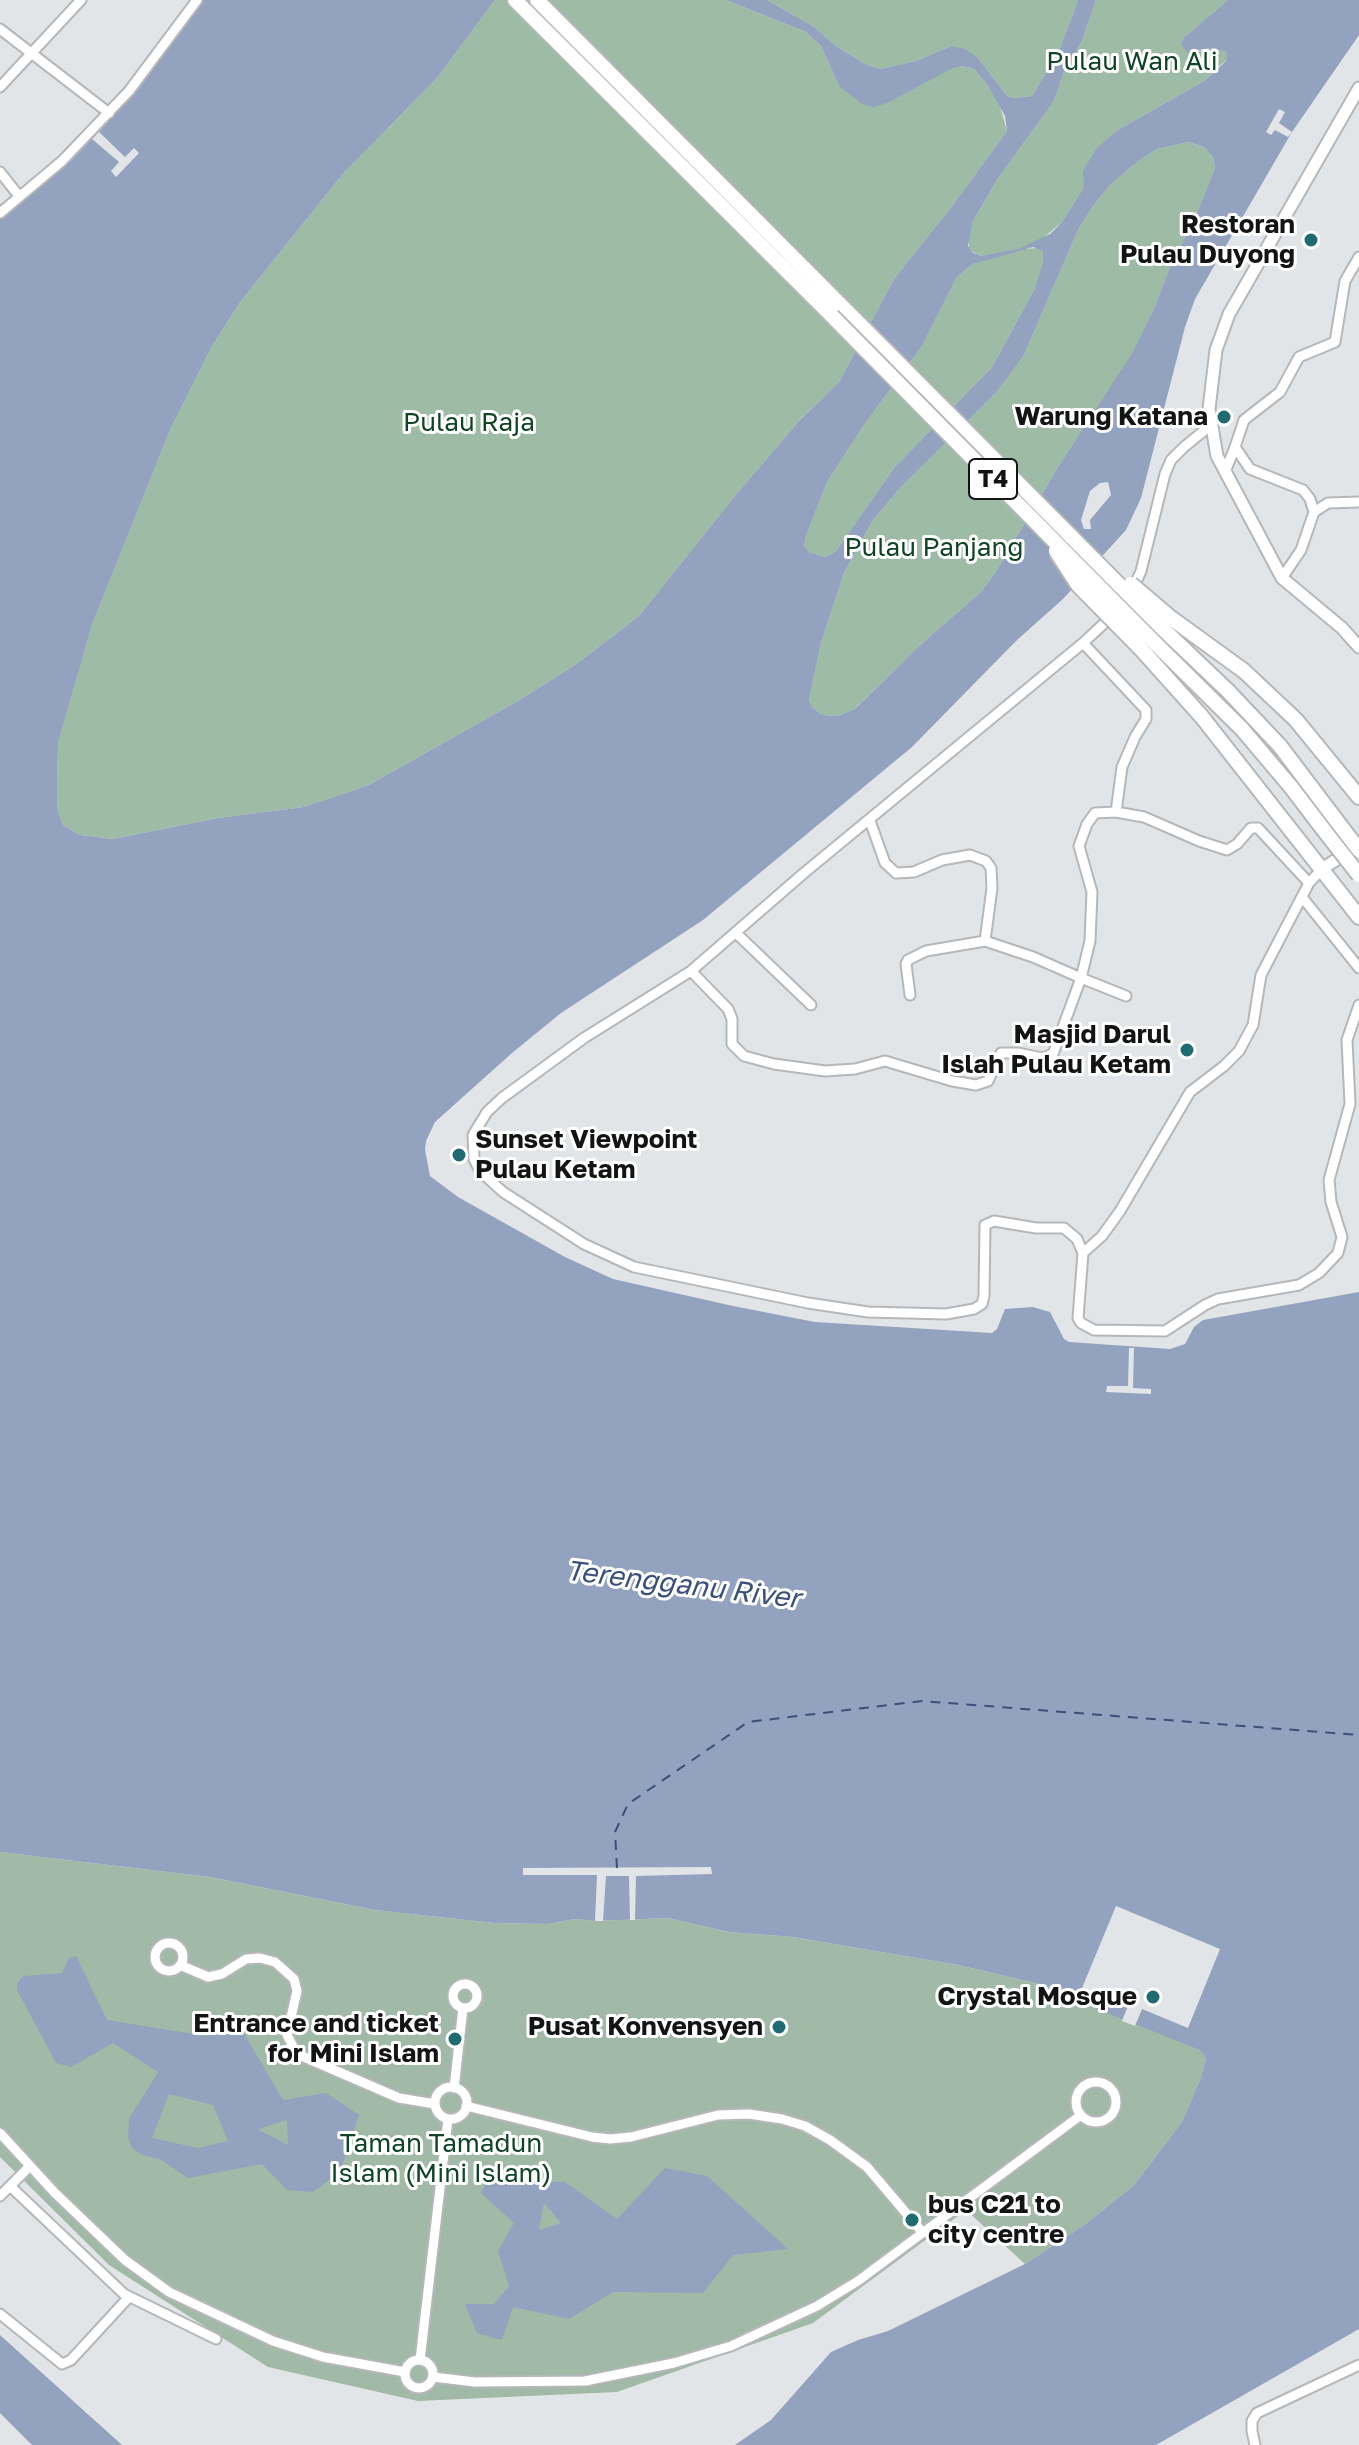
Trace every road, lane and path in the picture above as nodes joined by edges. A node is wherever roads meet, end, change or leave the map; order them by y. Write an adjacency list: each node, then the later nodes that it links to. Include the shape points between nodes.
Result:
1 (81, 0): 7 (street)
2 (197, 0): 10 (street)
3 (515, 0): 6 (highway, T4)
4 (537, 0): 6 (highway, T4)
5 (0, 29): 7 (street)
6 (561, 36): 21 (highway, T4, bridge); 23 (highway, T4, bridge, via 1037,524)
7 (31, 55): 8 (street); 10 (street)
8 (0, 87)
9 (1359, 88): 15 (street, via 1221,331 1210,390)
10 (109, 113): 12 (street)
11 (0, 172): 12 (street)
12 (19, 196): 13 (street)
13 (0, 213)
14 (1359, 257): 16 (street, via 1345,281 1335,342 1299,357 1280,392 1244,420)
15 (1211, 425): 17 (street); 22 (street, via 1171,460 1135,585 1123,605)
16 (1235, 447): 17 (street); 19 (street, via 1250,469 1303,490)
17 (1225, 472): 20 (street)
18 (1359, 502): 19 (street, via 1328,503)
19 (1314, 512): 20 (street, via 1301,550)
20 (1282, 578): 24 (street)
21 (1168, 624): 25 (highway, via 1244,671 1296,720); 28 (highway, bridge, via 1271,737)
22 (1083, 643): 26 (street, via 1146,710 1122,767); 27 (street)
23 (1148, 646): 29 (highway); 30 (highway, T4, bridge, via 1242,729)
24 (1359, 647)
25 (1359, 797)
26 (1116, 812): 31 (street, via 1227,850 1251,828 1258,828); 38 (street, via 1095,813 1079,846 1092,892 1090,941)
27 (870, 821): 34 (street); 35 (street, via 885,863 896,873 960,856 986,861 992,876)
28 (1359, 848): 29 (street)
29 (1322, 869): 31 (street); 33 (highway)
30 (1359, 875)
31 (1309, 883): 32 (street)
32 (1302, 897): 36 (street); 43 (street, via 1261,975 1253,1025 1239,1051 1190,1092 1120,1211)
33 (1359, 917)
34 (736, 933): 37 (street); 41 (street)
35 (985, 941): 38 (street); 39 (street, via 926,951 908,960)
36 (1359, 968)
37 (691, 971): 38 (street, via 728,1009 732,1044 744,1056 825,1071 885,1061 976,1085 988,1081 1001,1053 1042,1058 1053,1054); 43 (street, via 584,1038 487,1112 472,1147 489,1182 584,1244 634,1267 868,1312 946,1314 982,1304 983,1232 989,1222 1064,1228)
38 (1081, 978): 40 (street)
39 (910, 995)
40 (1126, 996)
41 (811, 1005)
42 (1359, 1005): 43 (street, via 1347,1040 1350,1104 1329,1180 1341,1246 1319,1273 1285,1289 1218,1299 1165,1331 1094,1330 1078,1318)
43 (1083, 1253)
44 (180, 1965): 47 (street, via 208,1977 246,1959 275,1962 294,1979 297,1991 287,2035 297,2054 399,2098)
45 (463, 2008): 46 (street)
46 (454, 2088): 47 (street, via 440,2091); 48 (street, via 464,2095)
47 (435, 2104): 50 (street)
48 (466, 2106): 50 (street, via 462,2115); 55 (street, via 610,2139 718,2115 749,2114 797,2124 867,2167)
49 (1081, 2115): 49 (street, via 1076,2103 1083,2086 1095,2082 1112,2090 1116,2101 1109,2117 1091,2121); 55 (street)
50 (448, 2119): 59 (street)
51 (0, 2133): 52 (street)
52 (30, 2166): 53 (street); 61 (street, via 125,2260 169,2292 273,2341 323,2357)
53 (10, 2186): 54 (street); 56 (street)
54 (0, 2196)
55 (923, 2233): 62 (street, via 817,2306 731,2346 674,2363 585,2381)
56 (129, 2297): 57 (street, via 62,2364); 58 (street)
57 (0, 2314)
58 (216, 2339)
59 (420, 2360): 61 (street); 62 (street, via 431,2365)
60 (1359, 2365): 63 (street, via 1257,2413 1252,2421)
61 (405, 2372): 62 (street, via 406,2381 417,2388 429,2385)
62 (433, 2377)
63 (1255, 2445)

